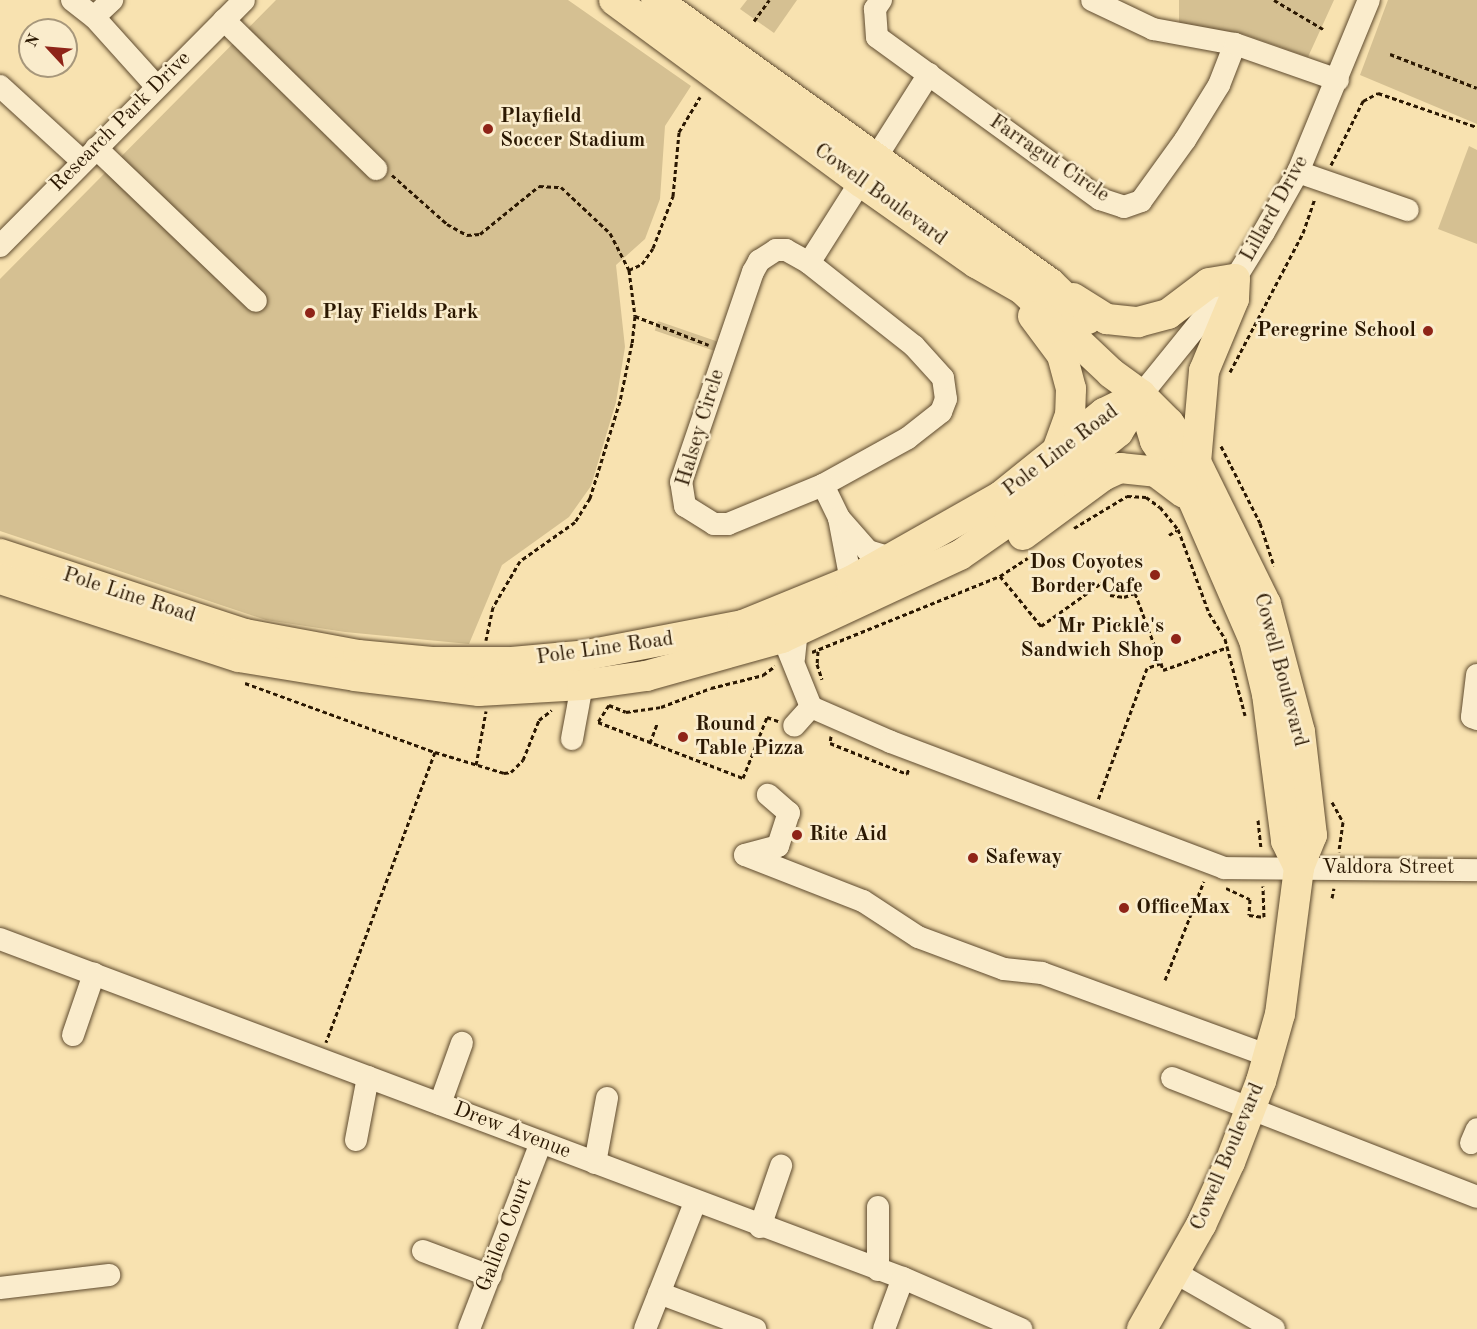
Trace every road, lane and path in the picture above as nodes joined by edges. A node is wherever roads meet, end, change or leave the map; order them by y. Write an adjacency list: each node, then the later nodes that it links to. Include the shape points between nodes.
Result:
1 (72, 0): 11 (street)
2 (112, 0): 11 (street)
3 (244, 0): 12 (street, Research Park Drive)
4 (614, 0): 10 (main road, Cowell Boulevard)
5 (769, 0): 13 (path)
6 (881, 0): 17 (street, Farragut Circle, via 875,9 877,37)
7 (1092, 0): 15 (street, via 1153,28)
8 (1274, 0): 14 (path)
9 (1369, 0): 18 (street, Lillard Drive)
10 (648, 6): 25 (main road, Cowell Boulevard); 28 (main road, Cowell Boulevard)
11 (94, 17): 20 (street)
12 (224, 20): 20 (street, Research Park Drive); 26 (street)
13 (754, 21)
14 (1323, 28)
15 (1234, 44): 17 (street, Farragut Circle, via 1219,86 1185,140 1141,201 1124,207 1100,199); 18 (street)
16 (1390, 54): 21 (path)
17 (929, 74): 25 (street)
18 (1338, 80): 27 (street, Lillard Drive)
19 (0, 86): 24 (street)
20 (157, 87): 24 (street, Research Park Drive)
21 (1477, 88)
22 (700, 97): 34 (path, via 679,132 673,196 653,248 642,264)
23 (1477, 127): 29 (path, via 1378,93 1359,109)
24 (89, 155): 31 (street, Research Park Drive); 37 (street)
25 (877, 156): 28 (street); 36 (main road, Cowell Boulevard)
26 (376, 169): 34 (path, via 395,177 447,224 467,235 480,234 539,186 561,187 610,233)
27 (1298, 172): 29 (street); 35 (street, Lillard Drive)
28 (861, 182): 32 (street); 33 (main road, Cowell Boulevard)
29 (1322, 182): 30 (street); 40 (path, via 1303,233)
30 (1408, 210)
31 (0, 246)
32 (809, 263): 39 (street, Halsey Circle, via 786,250 770,252 759,261); 45 (street, Halsey Circle, via 869,307 937,367 945,389 941,412 929,424)
33 (976, 263): 41 (main road, Cowell Boulevard, via 1022,289 1111,373); 43 (main road, via 1042,325 1062,355 1072,394 1070,416)
34 (629, 270): 38 (path)
35 (1235, 279): 36 (main road, via 1209,284 1168,314 1138,322 1107,319); 41 (street, Lillard Drive); 44 (main road, via 1234,299 1204,371)
36 (1050, 283): 41 (main road, Cowell Boulevard, via 1126,359)
37 (256, 301)
38 (635, 316): 39 (path); 66 (path, via 620,401 590,498 576,522 520,561 504,583 493,607)
39 (725, 350): 45 (street, Halsey Circle, via 681,482 685,506 704,520 728,524)
40 (1226, 380)
41 (1141, 395): 43 (main road, Pole Line Road, via 1104,413); 44 (main road, Cowell Boulevard, via 1169,423); 46 (main road, Cowell Boulevard, via 1155,441); 55 (main road, Pole Line Road, via 1118,432 1009,521)
42 (1217, 435): 57 (path, via 1260,523)
43 (1057, 451): 56 (main road, Pole Line Road, via 1001,496)
44 (1196, 462): 72 (main road, Cowell Boulevard, via 1266,604)
45 (823, 485): 49 (street)
46 (1193, 500): 55 (main road, via 1156,472 1120,468 1103,476 1018,539); 72 (main road, Cowell Boulevard)
47 (1101, 510): 48 (path); 50 (path, via 1127,496 1146,497 1160,507); 51 (path)
48 (1106, 516)
49 (839, 518): 56 (street, via 868,551); 62 (street)
50 (1178, 530): 52 (path); 67 (path, via 1209,613)
51 (1065, 534)
52 (1169, 535)
53 (1037, 552): 59 (path)
54 (0, 554): 65 (main road, Pole Line Road, via 245,634 358,655 432,662 512,662 587,655)
55 (960, 555): 68 (main road, Pole Line Road)
56 (894, 560): 62 (main road, Pole Line Road); 68 (street, via 873,586 798,619)
57 (1275, 568)
58 (1114, 574): 63 (path)
59 (1000, 576): 63 (path, via 1041,626); 68 (path)
60 (0, 579): 73 (main road, Pole Line Road, via 239,657 461,690)
61 (1129, 579): 64 (path)
62 (851, 581): 65 (main road, Pole Line Road)
63 (1101, 583): 64 (path, via 1110,595 1124,597)
64 (1135, 593): 69 (path)
65 (743, 625): 68 (street)
66 (486, 647)
67 (1228, 647): 69 (path, via 1163,670); 80 (path)
68 (786, 653): 73 (main road, Pole Line Road, via 646,676); 74 (path, via 763,675 711,688 661,707 626,712); 75 (street)
69 (1161, 663): 88 (path, via 1147,668)
70 (1477, 675): 77 (street, via 1472,717)
71 (243, 682): 83 (path)
72 (1278, 692): 91 (main road, Cowell Boulevard, via 1300,732 1312,835)
73 (581, 696): 74 (path); 81 (street); 84 (path, via 539,720 523,760 511,772)
74 (609, 705): 82 (path, via 598,722)
75 (811, 707): 78 (street); 88 (street, Valdora Street, via 891,742)
76 (486, 709): 84 (path)
77 (1477, 719)
78 (787, 721): 82 (path, via 767,717 743,778)
79 (657, 724): 82 (path)
80 (1247, 726)
81 (572, 739)
82 (650, 743)
83 (435, 752): 84 (path); 100 (path)
84 (476, 765)
85 (1330, 791): 89 (path, via 1343,822)
86 (768, 795): 99 (street, via 789,813 778,846 745,855 863,901 918,937 1004,969 1042,973)
87 (1258, 813): 90 (path)
88 (1092, 817): 91 (street, Valdora Street, via 1224,868)
89 (1343, 834)
90 (1261, 846)
91 (1299, 868): 92 (street, Valdora Street); 99 (main road, Cowell Boulevard, via 1288,968)
92 (1477, 870)
93 (1205, 876): 96 (path)
94 (0, 939): 95 (street, Drew Avenue)
95 (94, 974): 97 (street); 100 (street, Drew Avenue)
96 (1165, 980)
97 (73, 1035)
98 (462, 1043): 104 (street)
99 (1269, 1056): 105 (main road, Cowell Boulevard)
100 (319, 1059): 101 (street, Drew Avenue)
101 (368, 1077): 104 (street, Drew Avenue); 106 (street)
102 (1172, 1078): 105 (street)
103 (606, 1098): 108 (street)
104 (440, 1104): 107 (street, Drew Avenue)
105 (1251, 1109): 110 (street); 116 (main road, Cowell Boulevard, via 1230,1162)
106 (356, 1140)
107 (541, 1142): 108 (street, Drew Avenue); 118 (street, Galileo Court)
108 (595, 1163): 111 (street, Drew Avenue)
109 (781, 1166): 113 (street)
110 (1477, 1197)
111 (695, 1203): 113 (street, Drew Avenue); 121 (street)
112 (878, 1207): 115 (street)
113 (760, 1227): 115 (street, Drew Avenue)
114 (423, 1251): 118 (street)
115 (878, 1270): 119 (street, Drew Avenue)
116 (1174, 1272): 127 (main road, Cowell Boulevard); 128 (street)
117 (109, 1275): 120 (street)
118 (489, 1276): 122 (street, Galileo Court)
119 (903, 1278): 125 (street); 126 (street, Drew Avenue)
120 (0, 1288)
121 (659, 1293): 123 (street); 124 (street)
122 (469, 1329)
123 (645, 1329)
124 (755, 1329)
125 (884, 1329)
126 (1021, 1329)
127 (1142, 1329)
128 (1274, 1329)

